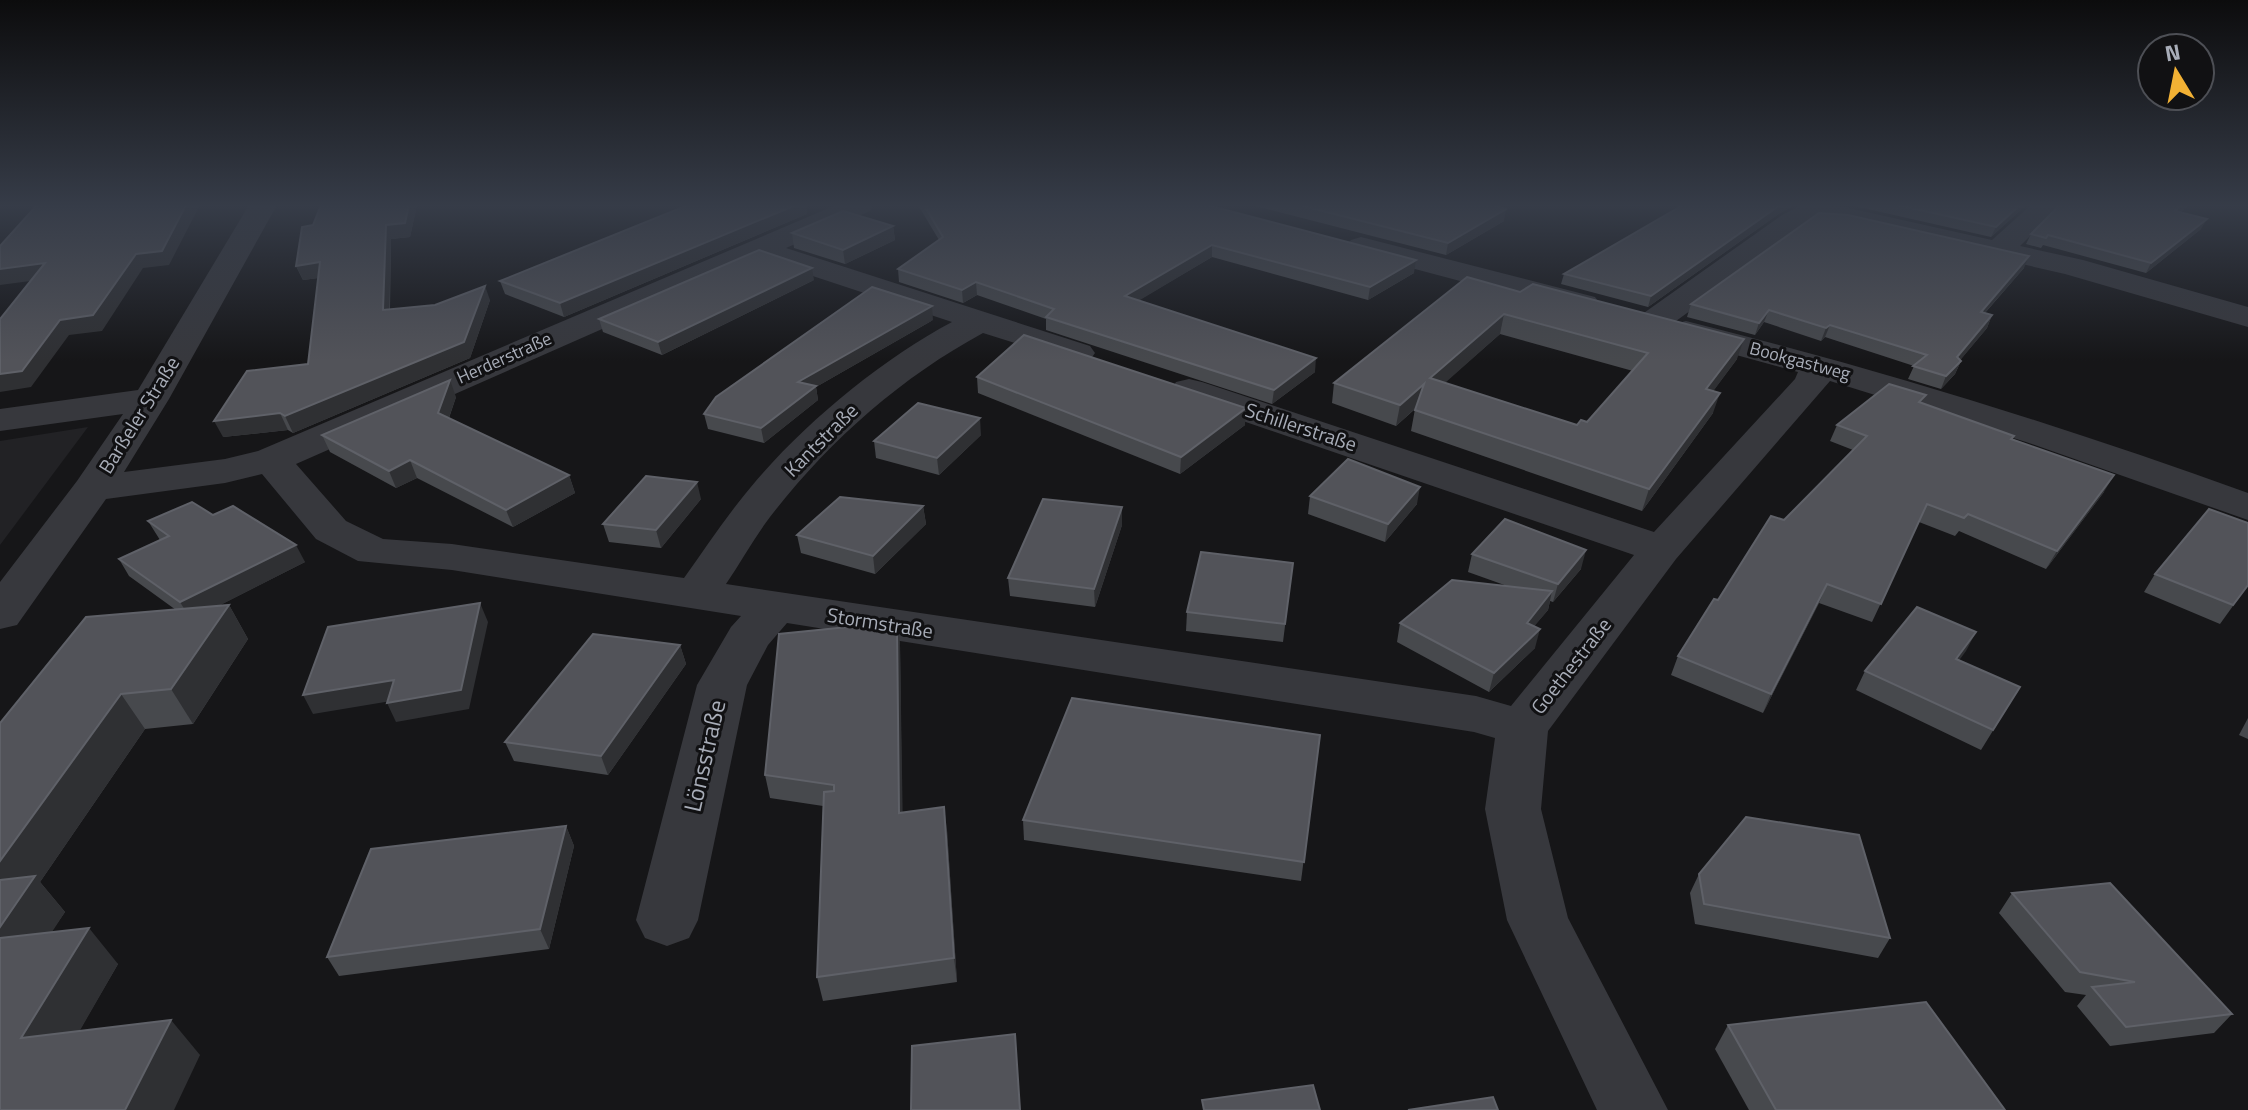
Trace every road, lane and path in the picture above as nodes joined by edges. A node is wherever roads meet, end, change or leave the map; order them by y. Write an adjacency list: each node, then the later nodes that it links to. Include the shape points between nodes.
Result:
1 (233, 257): 13 (street, Barßeler Straße)
2 (738, 257): 15 (street, Herderstraße)
3 (785, 257): 9 (street)
4 (1401, 257): 7 (street, Bookgastweg)
5 (1730, 257): 7 (street)
6 (2029, 257): 8 (street)
7 (1628, 316): 11 (street, Bookgastweg)
8 (2248, 317)
9 (980, 321): 10 (street); 19 (street, Kantstraße, via 879,383 802,457 754,510)
10 (1101, 361)
11 (1818, 365): 17 (street, Bookgastweg, via 2019,426); 18 (street, Goethestraße, via 1812,382)
12 (1161, 381): 18 (street, Schillerstraße)
13 (151, 399): 14 (street); 16 (street, Barßeler Straße)
14 (0, 420)
15 (271, 460): 16 (street, Herderstraße); 19 (street, Stormstraße, via 331,530 374,552 452,557)
16 (93, 488): 21 (street, Barßeler Straße)
17 (2248, 507)
18 (1661, 550): 22 (street, Goethestraße)
19 (696, 595): 20 (street, Stormstraße)
20 (775, 607): 22 (street, Stormstraße, via 1476,714); 23 (street, Lönsstraße, via 748,638 722,685)
21 (0, 614)
22 (1522, 728): 24 (street, Goethestraße, via 1513,809 1538,920)
23 (667, 920)
24 (1633, 1110)

